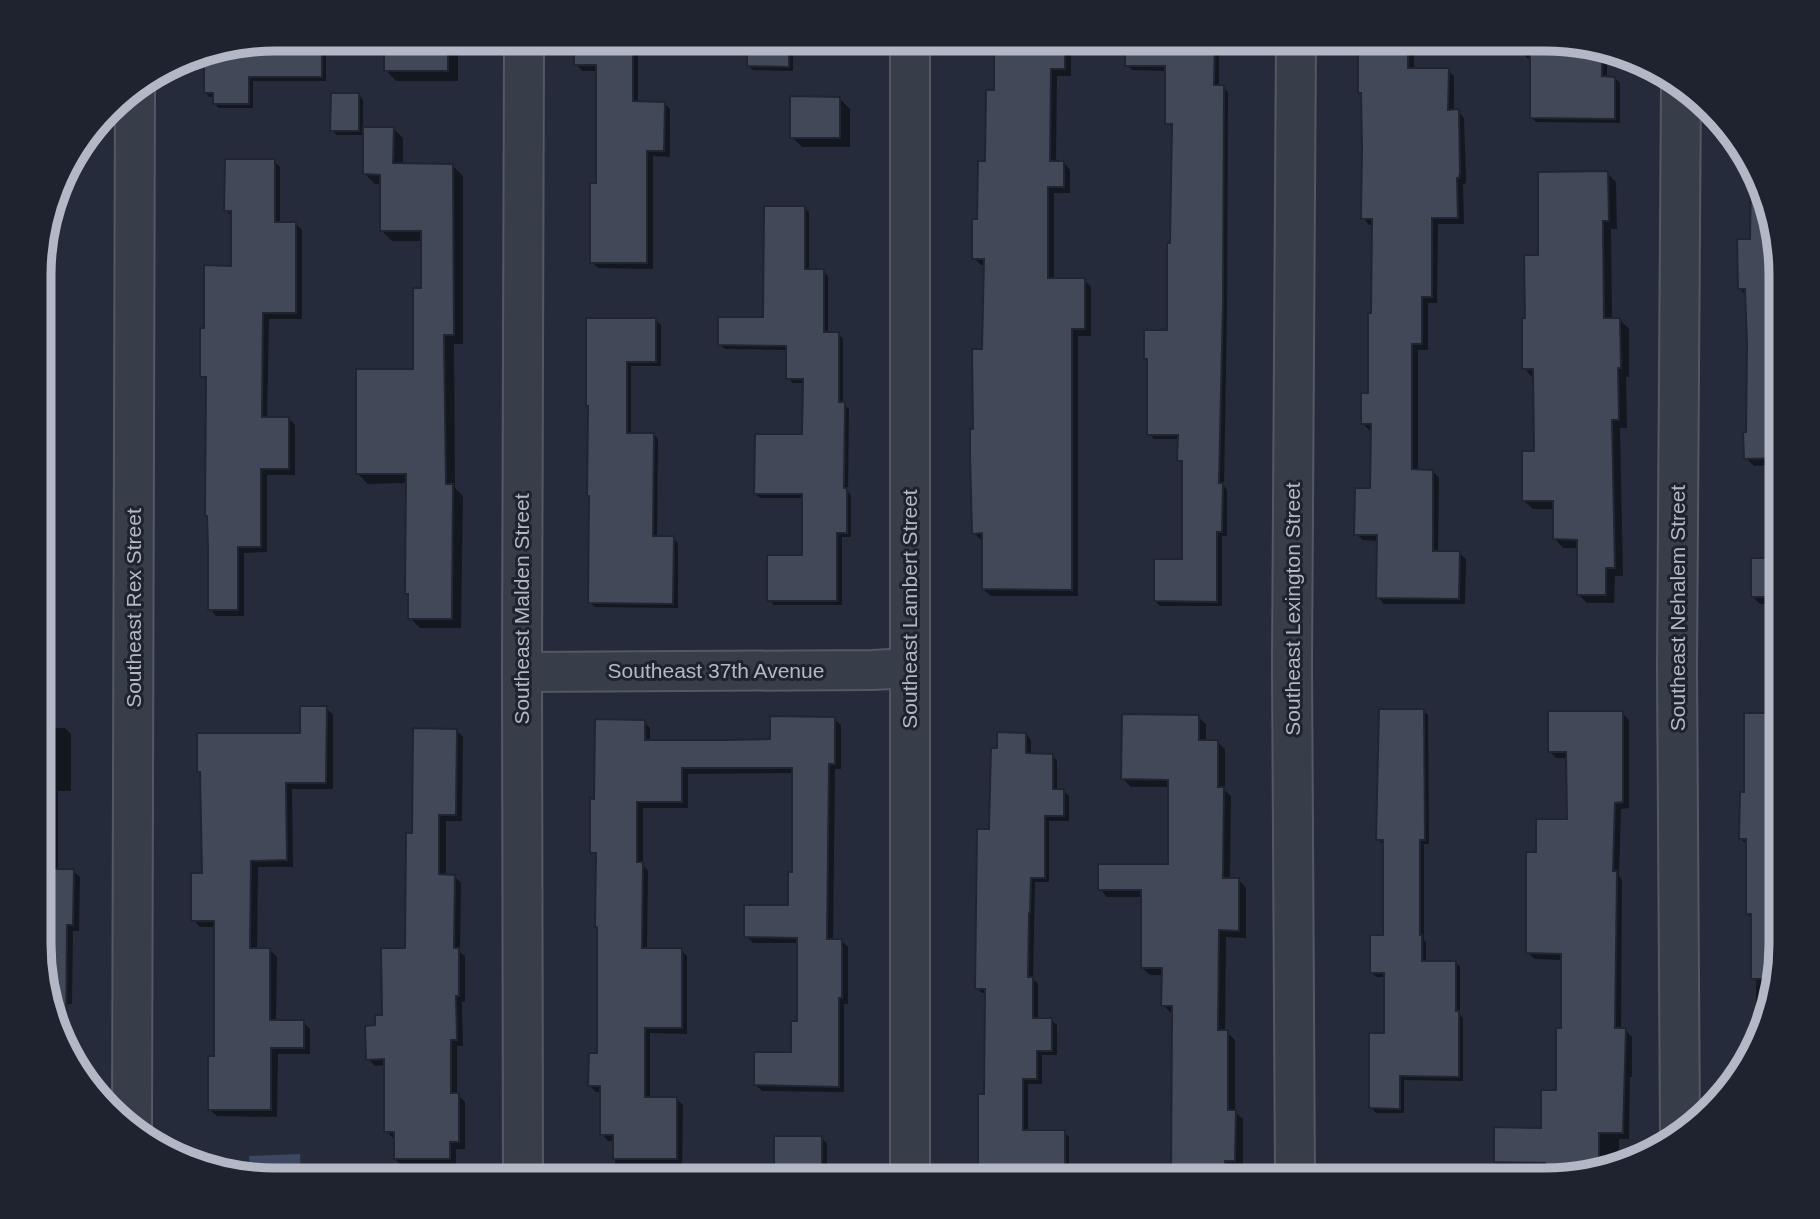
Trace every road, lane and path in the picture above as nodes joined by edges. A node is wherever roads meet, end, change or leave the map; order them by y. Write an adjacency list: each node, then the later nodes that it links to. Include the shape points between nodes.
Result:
1 (524, 51): 7 (street, Southeast Malden Street)
2 (910, 51): 6 (street, Southeast Lambert Street)
3 (1296, 51): 12 (street, Southeast Lexington Street)
4 (1681, 97): 9 (street, Southeast Nehalem Street)
5 (135, 100): 8 (street, Southeast Rex Street)
6 (910, 668): 7 (street, Southeast 37th Avenue); 11 (street, Southeast Lambert Street)
7 (522, 672): 10 (street, Southeast Malden Street)
8 (132, 1117)
9 (1680, 1123)
10 (523, 1168)
11 (910, 1168)
12 (1295, 1168)

